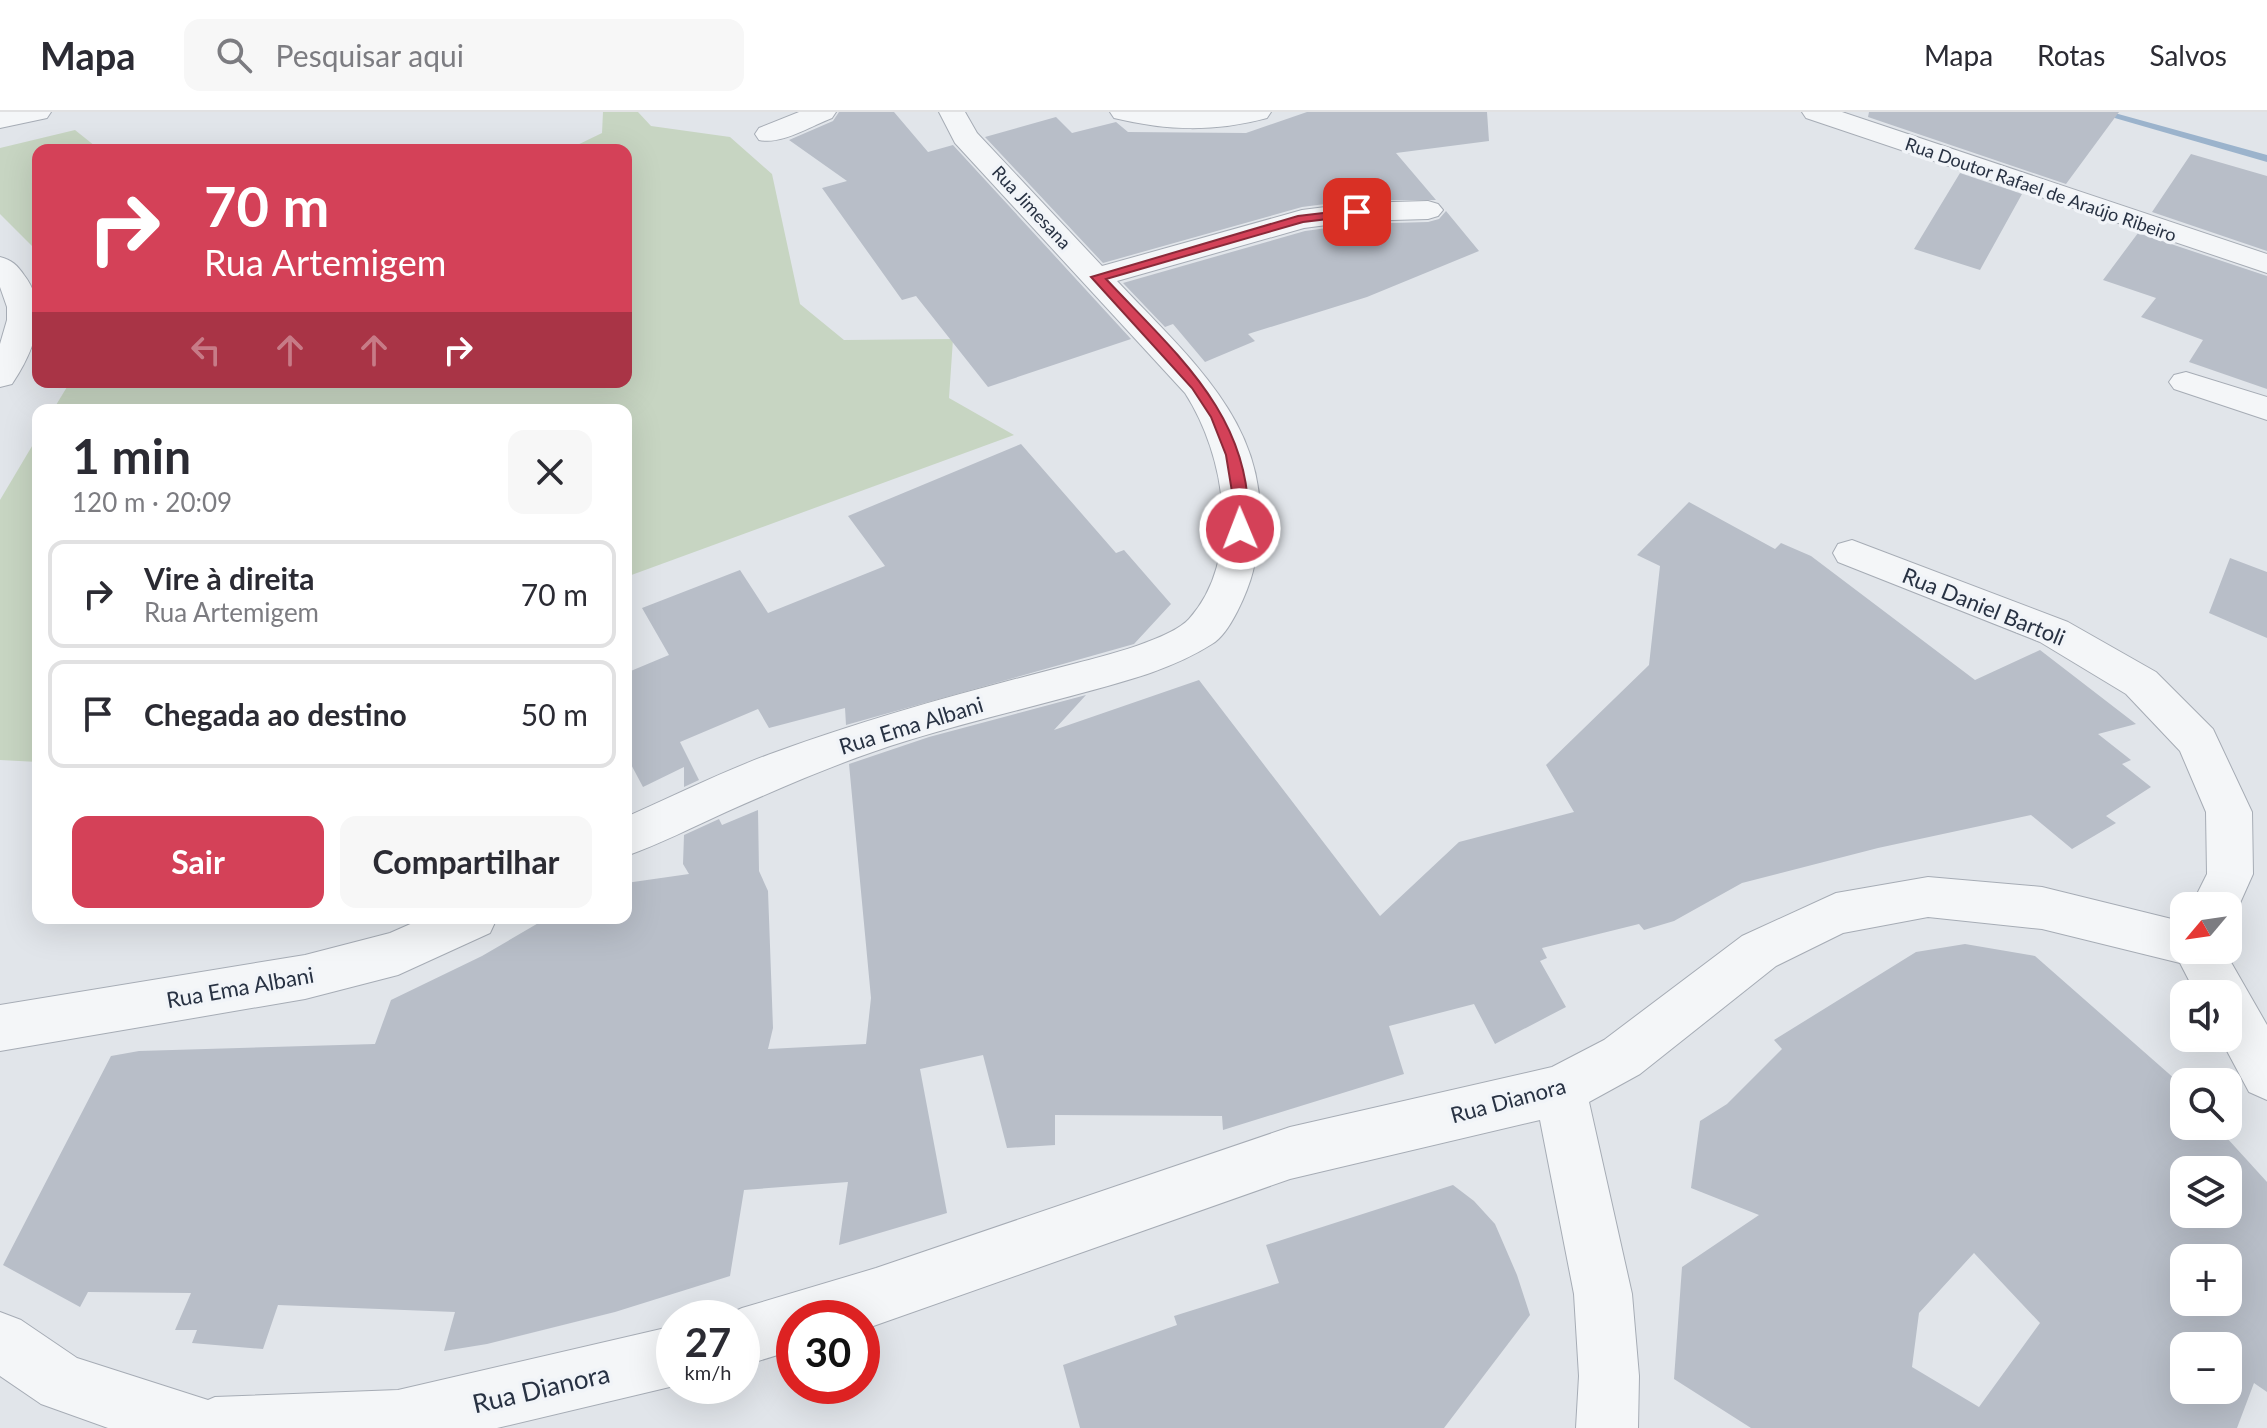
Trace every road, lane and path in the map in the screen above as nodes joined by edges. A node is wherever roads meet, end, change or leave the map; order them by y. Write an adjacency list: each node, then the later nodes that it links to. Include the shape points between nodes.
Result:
1 (38, 112): 7 (street)
2 (823, 112): 8 (street)
3 (952, 112): 12 (street, Rua Jimesana, via 965,137)
4 (1123, 112): 5 (street, via 1200,123)
5 (1258, 112)
6 (1812, 113): 10 (street, Rua Doutor Rafael de Araújo Ribeiro)
7 (0, 120)
8 (769, 134)
9 (1428, 210): 12 (street, via 1302,219)
10 (2267, 264)
11 (0, 266): 13 (street, via 15,281 25,305 20,339)
12 (1097, 277): 17 (street, Rua Jimesana, via 1197,386 1218,417 1233,455 1242,504 1238,554 1228,592)
13 (0, 377)
14 (2186, 382): 15 (street)
15 (2267, 409)
16 (1852, 553): 19 (street, Rua Daniel Bartoli, via 2054,632 2141,683 2198,741 2229,812 2230,874)
17 (1202, 632): 18 (street, Rua Ema Albani, via 1113,669 899,726 788,765)
18 (632, 834)
19 (2222, 892)
20 (460, 924): 22 (street, Rua Ema Albani, via 398,953 305,977)
21 (2170, 940): 25 (street, Rua Dianora, via 2042,908 1928,897 1836,914 1759,951 1622,1057)
22 (0, 1028)
23 (2242, 1029): 24 (street)
24 (2267, 1075)
25 (1560, 1090): 26 (street, Rua Dianora, via 1290,1153); 31 (street, via 1603,1294)
26 (866, 1300)
27 (0, 1341): 29 (street, via 62,1383)
28 (656, 1360): 30 (street, Rua Dianora, via 398,1421)
29 (201, 1428)
30 (215, 1428)
31 (1607, 1428)

